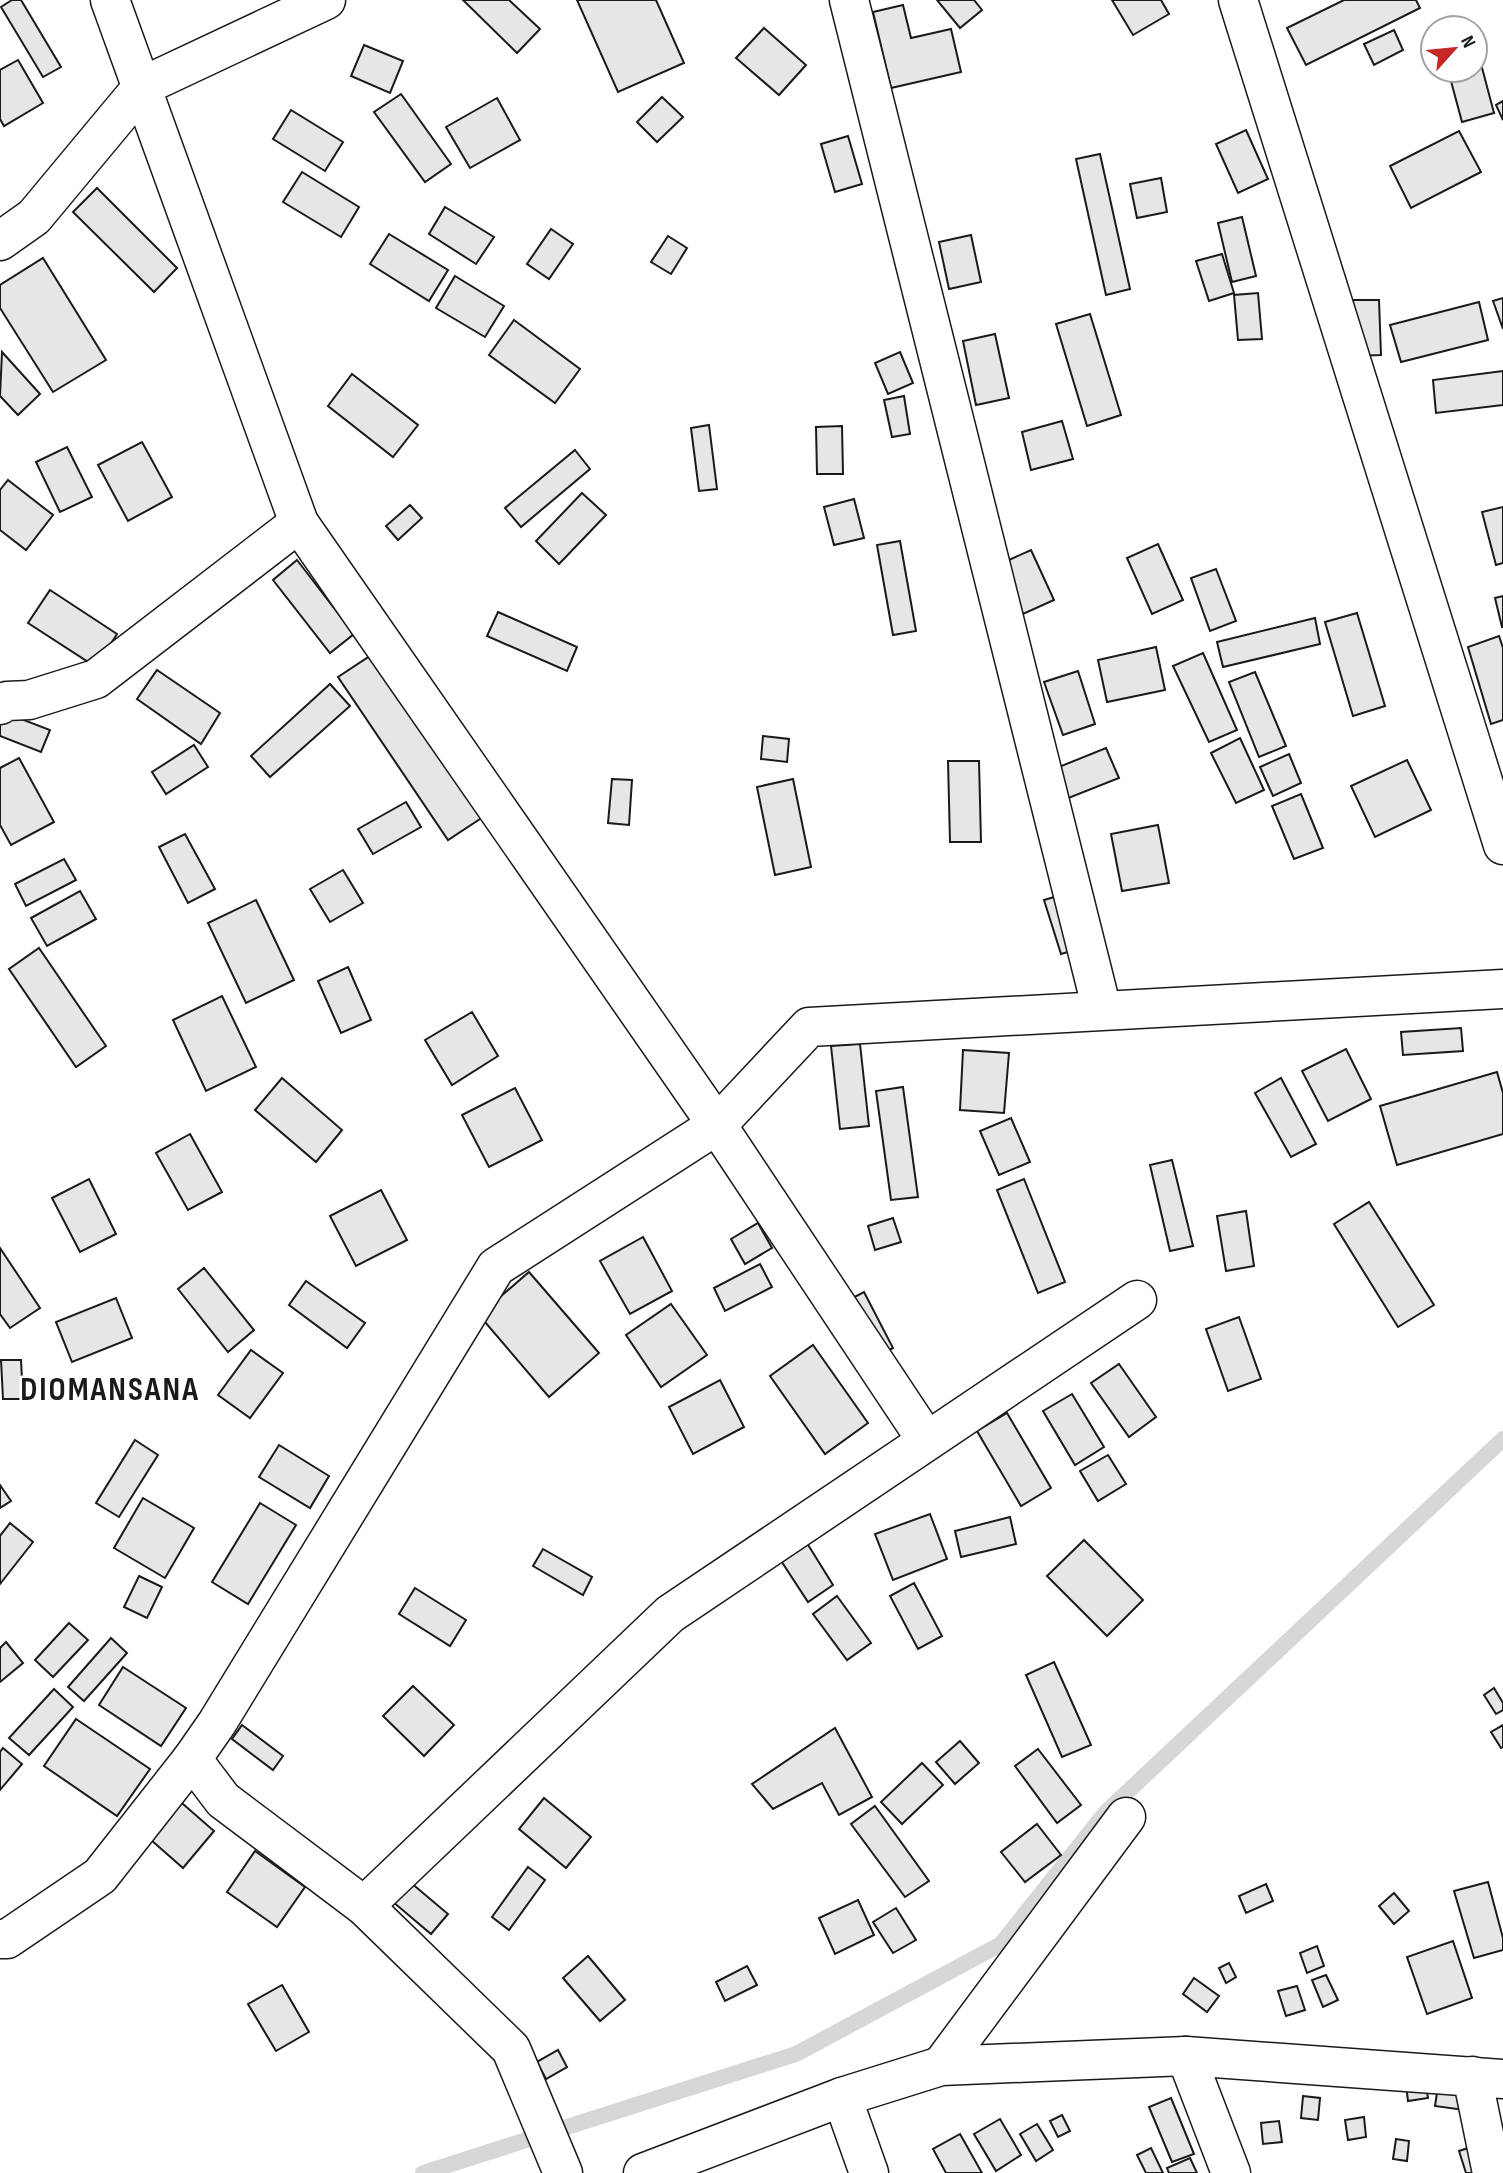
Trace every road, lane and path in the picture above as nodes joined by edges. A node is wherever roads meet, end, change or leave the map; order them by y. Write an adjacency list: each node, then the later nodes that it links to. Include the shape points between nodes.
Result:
1 (110, 0): 5 (street)
2 (326, 0): 5 (street)
3 (849, 0): 11 (street)
4 (1238, 0): 9 (street)
5 (143, 86): 6 (street, via 34,217); 7 (street)
6 (0, 241)
7 (299, 523): 8 (street, via 96,678); 12 (street)
8 (0, 705)
9 (1503, 845)
10 (1503, 989): 11 (street)
11 (1102, 1010): 12 (street, via 810,1027)
12 (717, 1125): 14 (street); 15 (street, via 496,1267)
13 (1137, 1300): 14 (street)
14 (927, 1441): 17 (street, via 670,1614)
15 (192, 1759): 17 (street, via 223,1800); 18 (street, via 100,1876)
16 (1126, 1816): 20 (street)
17 (364, 1906): 23 (street, via 511,2049)
18 (0, 1940)
19 (1186, 2056): 20 (street); 21 (street); 26 (street)
20 (941, 2066): 22 (street)
21 (1487, 2078): 27 (street)
22 (842, 2097): 24 (street); 25 (street)
23 (564, 2173)
24 (643, 2173)
25 (869, 2173)
26 (1231, 2173)
27 (1492, 2173)

